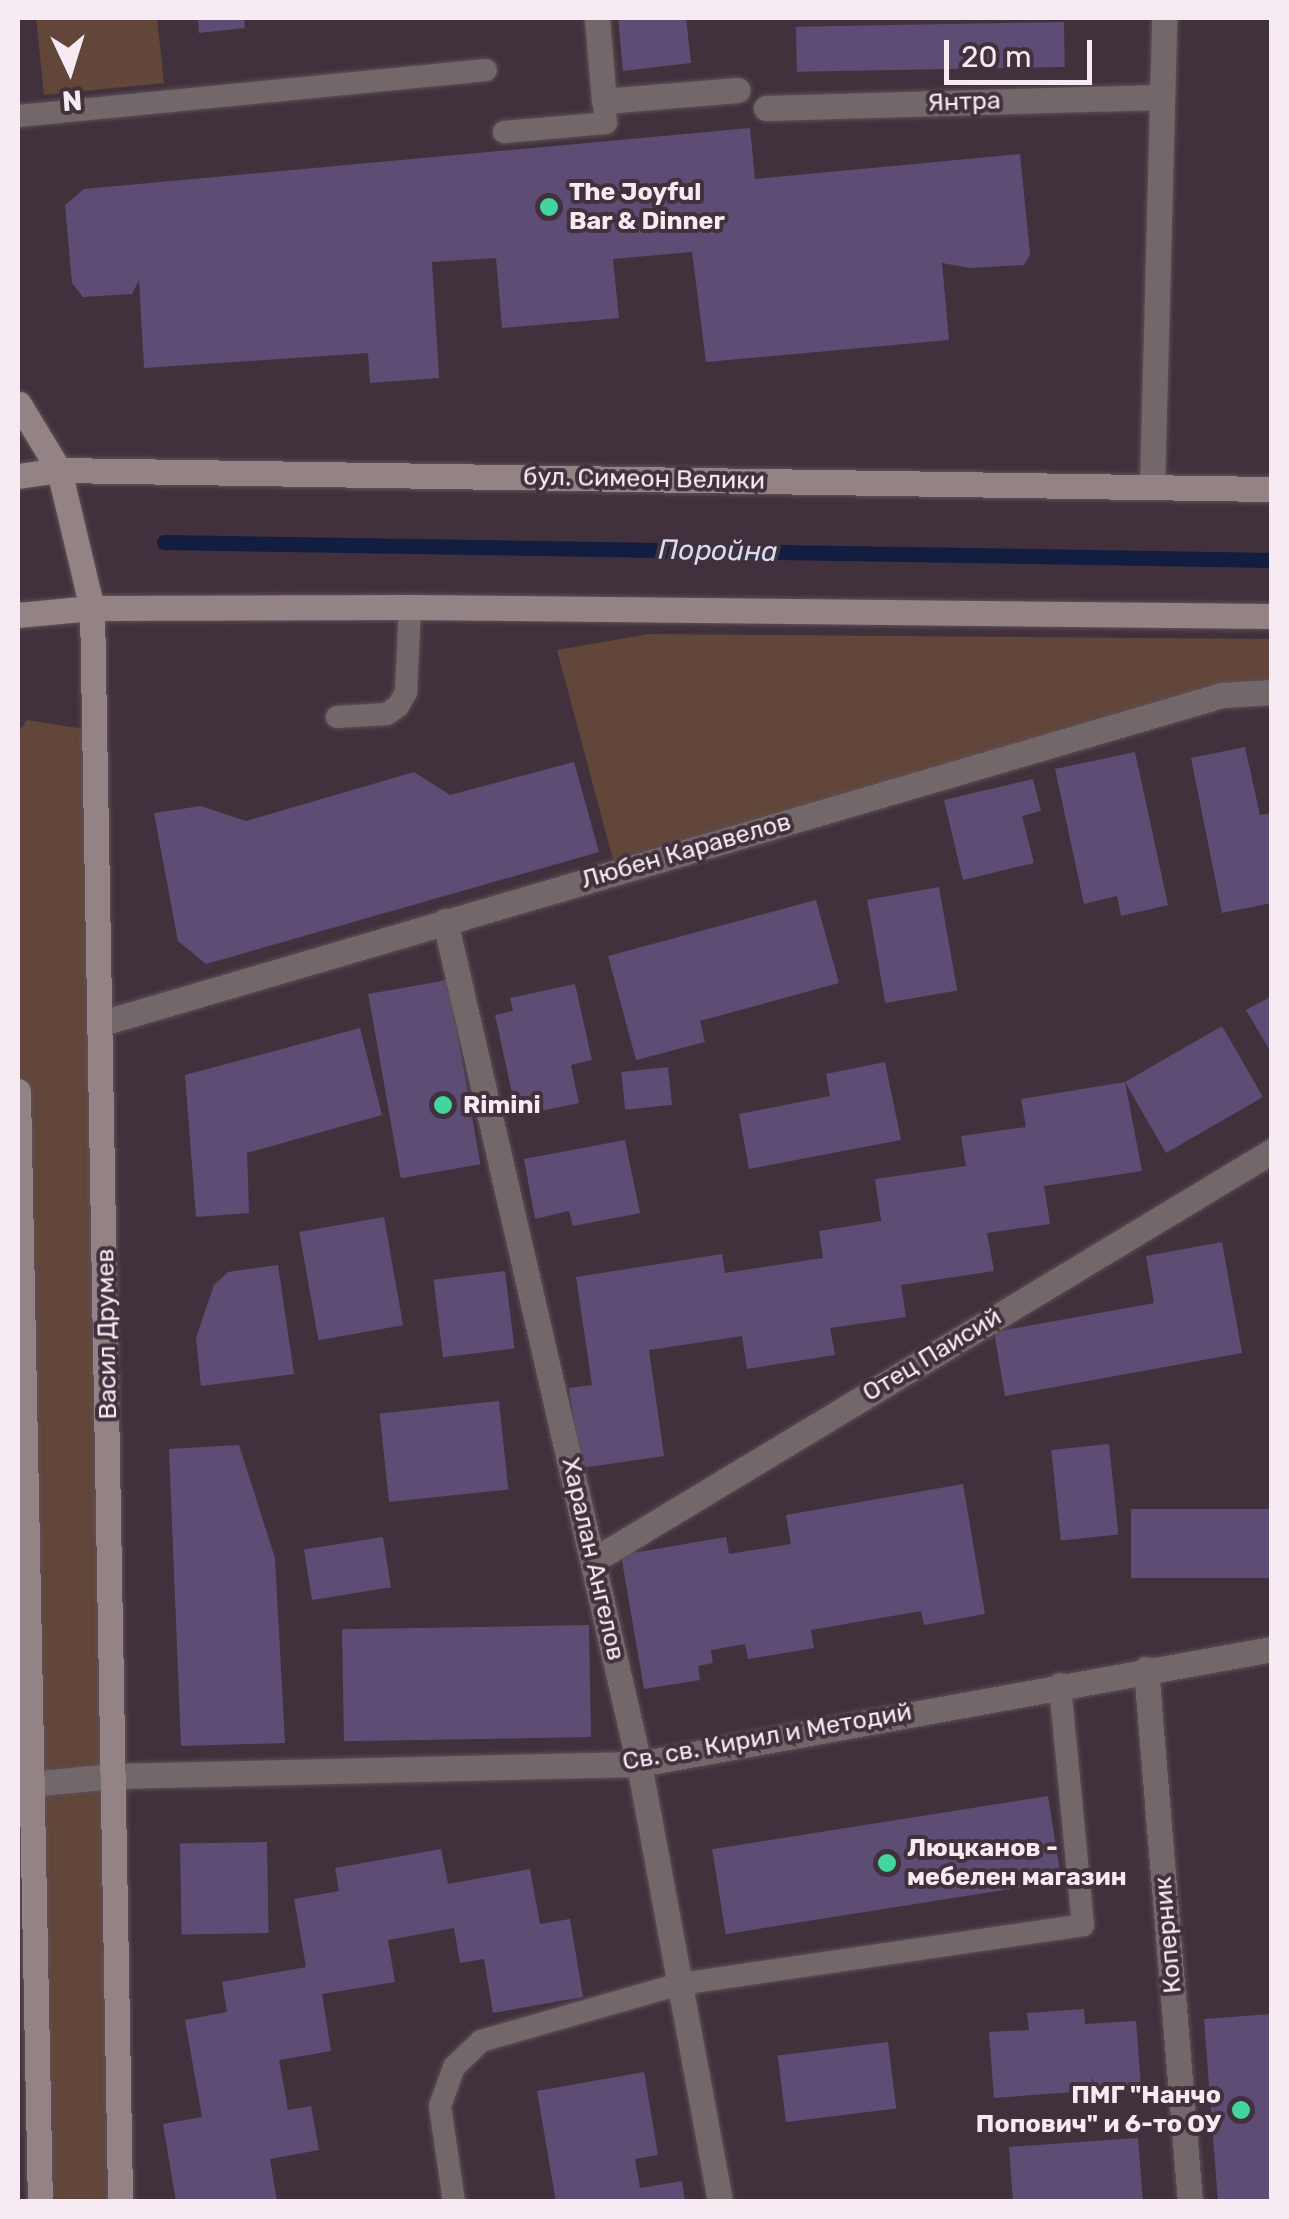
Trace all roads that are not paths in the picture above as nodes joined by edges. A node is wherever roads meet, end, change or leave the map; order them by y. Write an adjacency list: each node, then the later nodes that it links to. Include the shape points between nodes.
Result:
1 (596, 18): 6 (street)
2 (1164, 18): 5 (street)
3 (486, 70): 8 (lane)
4 (738, 90): 6 (street)
5 (1162, 96): 7 (street, Янтра); 13 (street)
6 (604, 101): 9 (lane, via 606,123)
7 (766, 108)
8 (18, 116)
9 (504, 132)
10 (18, 400): 11 (street, Васил Друмев)
11 (59, 470): 12 (street, бул. Симеон Велики); 13 (street, бул. Симеон Велики); 16 (street, Васил Друмев)
12 (18, 476)
13 (1152, 487): 14 (street, бул. Симеон Велики)
14 (1272, 490)
15 (410, 606): 16 (street); 18 (street); 20 (lane, via 406,692 398,706 387,714)
16 (92, 608): 17 (street); 22 (street, Васил Друмев)
17 (18, 615)
18 (1272, 616)
19 (1272, 692): 21 (street, Любен Каравелов, via 1222,695)
20 (337, 717)
21 (446, 921): 22 (street, Любен Каравелов); 25 (street, Харалан Ангелов)
22 (102, 1023): 30 (street, Васил Друмев)
23 (18, 1091): 31 (street)
24 (1272, 1152): 25 (street, Отец Паисий)
25 (594, 1560): 29 (street, Харалан Ангелов)
26 (1272, 1649): 27 (street, Св. св. Кирил и Методий)
27 (1146, 1669): 28 (street, Св. св. Кирил и Методий); 37 (street, Коперник)
28 (1060, 1684): 29 (street, Св. св. Кирил и Методий); 32 (lane, via 1083,1925)
29 (639, 1764): 30 (street, Св. св. Кирил и Методий); 32 (street, Харалан Ангелов)
30 (114, 1776): 31 (street, Св. св. Кирил и Методий); 34 (street, Васил Друмев)
31 (24, 1784): 33 (street)
32 (680, 1984): 35 (lane, via 482,2041 454,2068 440,2106); 36 (street, Харалан Ангелов)
33 (40, 2202)
34 (120, 2202)
35 (454, 2202)
36 (720, 2202)
37 (1190, 2202)

